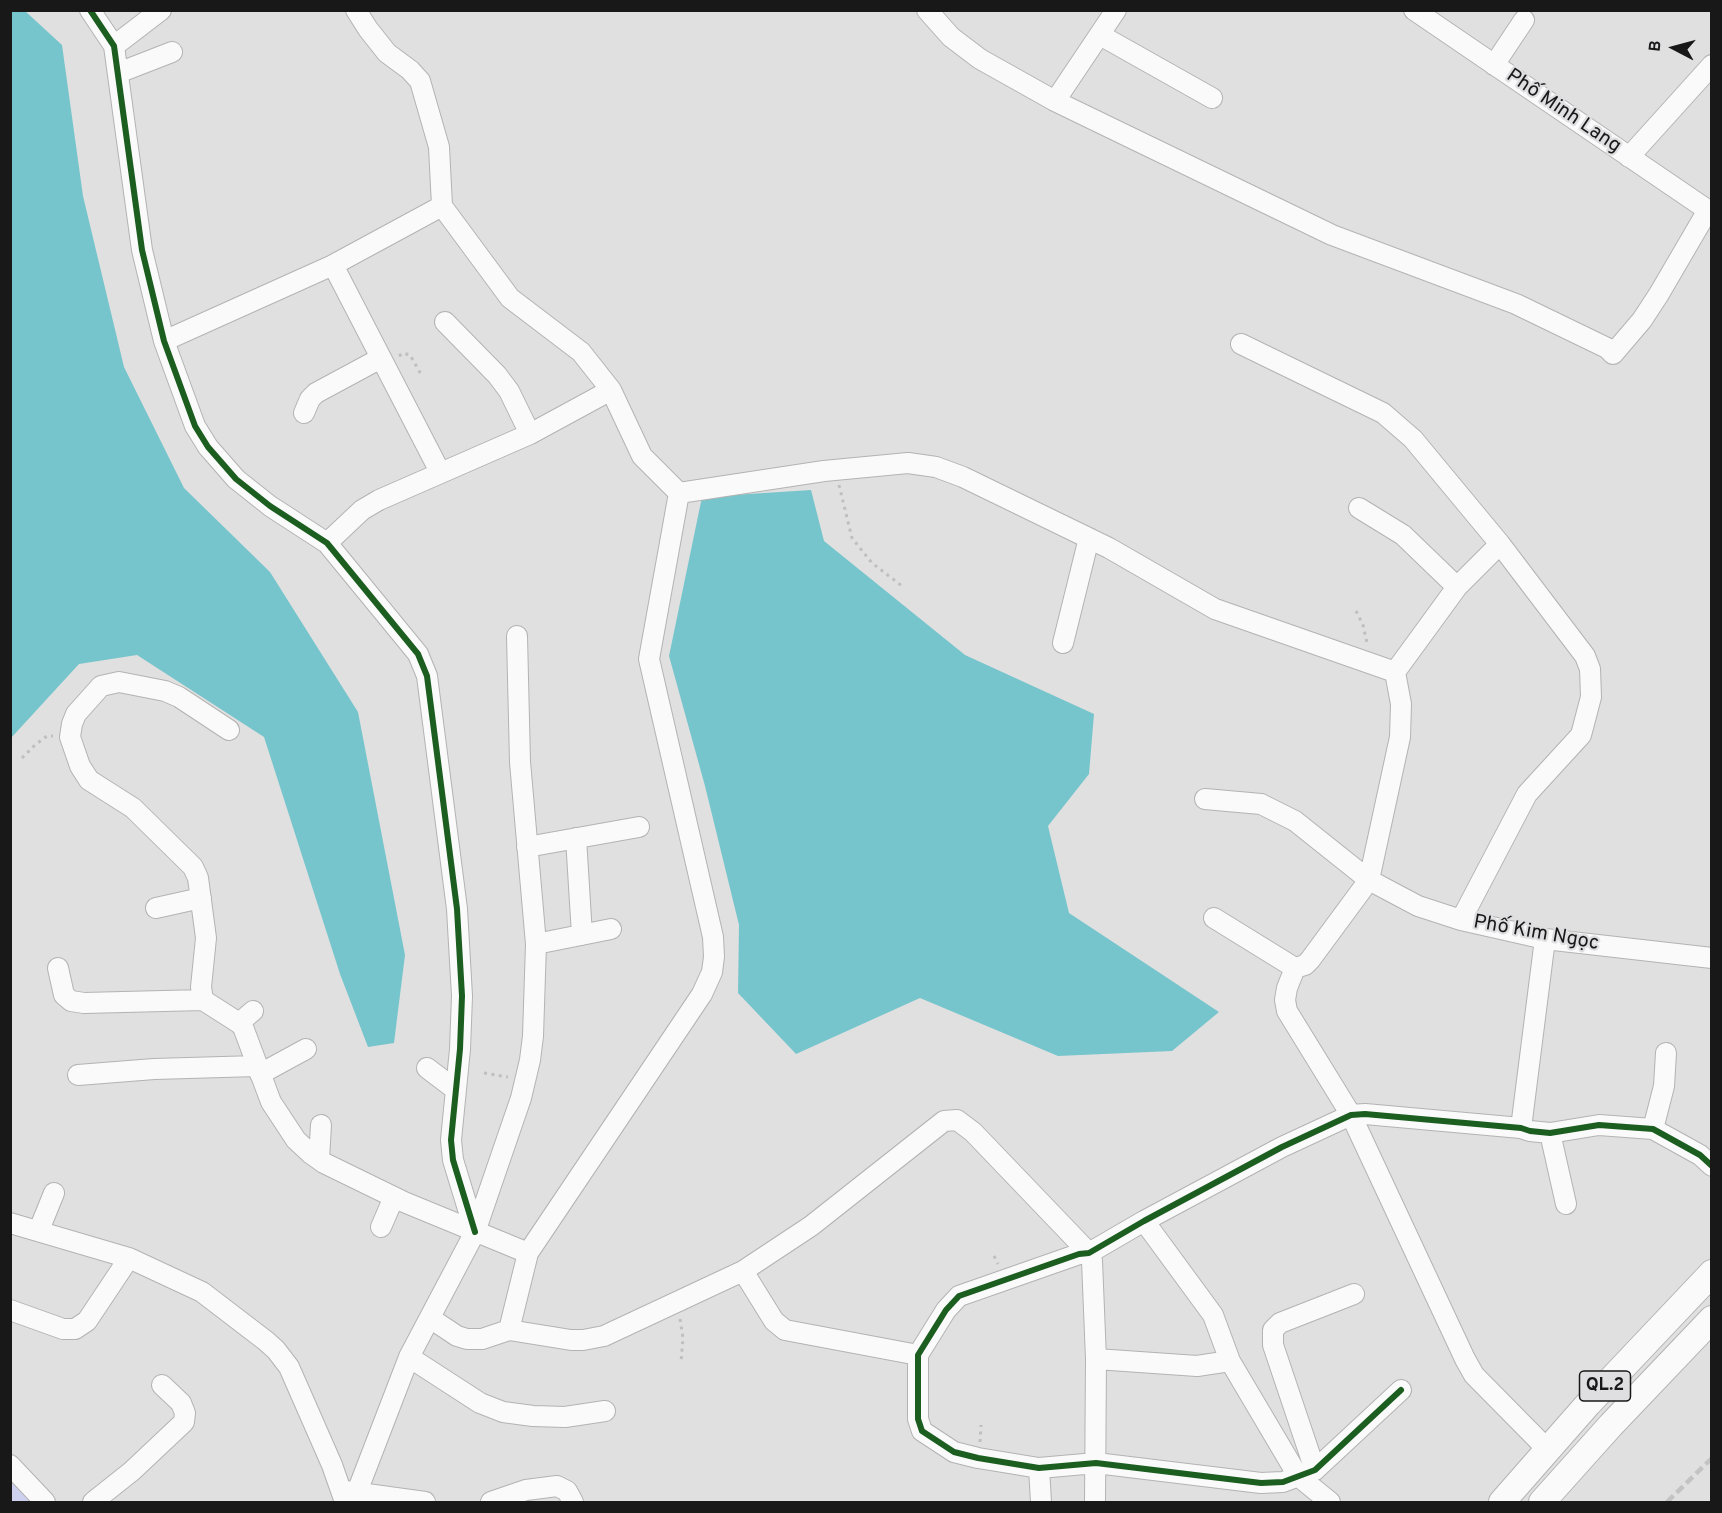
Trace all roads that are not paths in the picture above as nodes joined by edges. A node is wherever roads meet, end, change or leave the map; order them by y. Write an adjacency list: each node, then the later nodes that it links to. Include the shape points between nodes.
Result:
1 (90, 10): 9 (street)
2 (161, 10): 9 (street)
3 (356, 10): 17 (street, via 387,53 420,81 439,147)
4 (927, 10): 15 (street, via 951,37 980,59)
5 (1116, 10): 8 (street)
6 (1414, 10): 11 (street, Phố Minh Lang)
7 (1524, 20): 11 (street)
8 (1100, 35): 14 (street); 15 (street)
9 (114, 46): 13 (street)
10 (172, 52): 13 (street)
11 (1494, 65): 16 (street, Phố Minh Lang)
12 (1712, 66): 16 (street)
13 (118, 73): 21 (street, via 136,218)
14 (1212, 99)
15 (1056, 101): 18 (street, via 1332,235 1516,304 1613,354 1642,320)
16 (1629, 157): 18 (street, Phố Minh Lang)
17 (442, 206): 19 (street); 24 (street, via 510,298 581,352)
18 (1710, 212)
19 (333, 265): 21 (street); 23 (street)
20 (445, 322): 26 (street, via 497,375)
21 (164, 341): 31 (street, via 195,426 208,447 236,479)
22 (1241, 344): 32 (street, via 1383,413 1413,439)
23 (383, 361): 25 (street, via 316,393); 27 (street)
24 (611, 390): 26 (street); 28 (street, via 642,456)
25 (304, 413)
26 (530, 434): 27 (street)
27 (441, 472): 31 (street, via 362,510)
28 (679, 493): 30 (street, via 908,463 936,467 963,477); 76 (street, via 649,659 712,937 712,972 702,994)
29 (1359, 508): 33 (street, via 1403,535)
30 (1089, 538): 35 (street); 36 (street, via 1215,609)
31 (327, 543): 60 (street, via 418,654 428,676 457,909 462,996)
32 (1500, 544): 33 (street); 46 (street, via 1585,656 1590,669 1591,697 1581,735 1527,794)
33 (1457, 587): 36 (street)
34 (516, 636): 41 (street)
35 (1063, 643)
36 (1395, 672): 42 (street, via 1401,704 1400,737)
37 (229, 730): 43 (street, via 179,697 118,682 101,686 72,724 70,737 88,780 133,808 193,867)
38 (1205, 799): 42 (street, Phố Kim Ngọc, via 1261,804 1295,821)
39 (639, 827): 40 (street)
40 (576, 838): 41 (street); 48 (street)
41 (527, 846): 50 (street)
42 (1370, 880): 46 (street, Phố Kim Ngọc, via 1418,906); 53 (street, via 1310,960)
43 (201, 898): 44 (street); 54 (street, via 206,938)
44 (156, 908)
45 (1214, 918): 53 (street)
46 (1461, 920): 49 (street, Phố Kim Ngọc)
47 (611, 929): 48 (street)
48 (582, 935): 50 (street)
49 (1545, 939): 51 (street, Phố Kim Ngọc); 63 (street)
50 (536, 944): 75 (street, via 533,1036 522,1098)
51 (1712, 958)
52 (58, 968): 54 (street, via 64,995 70,1001)
53 (1295, 968): 61 (street, via 1287,988 1287,1011)
54 (203, 1000): 58 (street, via 246,1017)
55 (306, 1049): 58 (street)
56 (1666, 1053): 64 (street, via 1663,1095)
57 (427, 1068): 60 (street)
58 (259, 1070): 59 (street, via 154,1069); 66 (street, via 271,1102 296,1140)
59 (78, 1075)
60 (456, 1090): 75 (street, via 453,1160)
61 (1351, 1114): 63 (street); 71 (street); 93 (street, via 1473,1375)
62 (321, 1125): 66 (street)
63 (1521, 1128): 65 (street)
64 (1653, 1129): 65 (street, via 1599,1125); 67 (street)
65 (1550, 1133): 70 (street)
66 (319, 1159): 69 (street)
67 (1712, 1166)
68 (54, 1192): 74 (street)
69 (393, 1197): 73 (street); 75 (street)
70 (1566, 1204)
71 (1144, 1221): 77 (street); 89 (street, via 1213,1315)
72 (10, 1223): 74 (street)
73 (381, 1227)
74 (39, 1230): 78 (street)
75 (475, 1232): 76 (street); 83 (street)
76 (528, 1253): 85 (street)
77 (1089, 1253): 79 (street, via 957,1120 944,1121 811,1226); 86 (street, via 959,1296); 88 (street)
78 (129, 1258): 82 (street, via 87,1321 75,1329 63,1329); 98 (street, via 202,1292 276,1350 289,1367)
79 (743, 1271): 85 (street, via 604,1336 583,1340); 86 (street, via 774,1321 785,1330)
80 (1712, 1273): 93 (main road, QL.2)
81 (1353, 1294): 97 (street, via 1280,1323 1273,1330 1273,1344)
82 (10, 1310)
83 (430, 1318): 85 (street, via 467,1340); 87 (street)
84 (1712, 1319): 108 (main road, QL.2)
85 (509, 1330)
86 (918, 1355): 96 (street, via 918,1419 922,1431 954,1452)
87 (409, 1357): 92 (street, via 503,1412 565,1417); 98 (street)
88 (1096, 1359): 89 (street, via 1197,1366); 94 (street)
89 (1230, 1361): 97 (street)
90 (162, 1385): 101 (street, via 181,1403 184,1422)
91 (1401, 1390): 97 (street)
92 (605, 1411)
93 (1548, 1450): 99 (main road, QL.2)
94 (1096, 1463): 96 (street); 97 (street, via 1261,1483 1283,1482); 106 (street)
95 (10, 1465): 100 (street)
96 (1039, 1468): 105 (street)
97 (1306, 1473): 107 (street)
98 (348, 1495): 102 (street)
99 (1513, 1499)
100 (45, 1503)
101 (93, 1503)
102 (426, 1503)
103 (491, 1503): 104 (street, via 526,1490 557,1486 567,1491)
104 (573, 1503)
105 (1041, 1503)
106 (1095, 1503)
107 (1330, 1503)
108 (1542, 1503)

